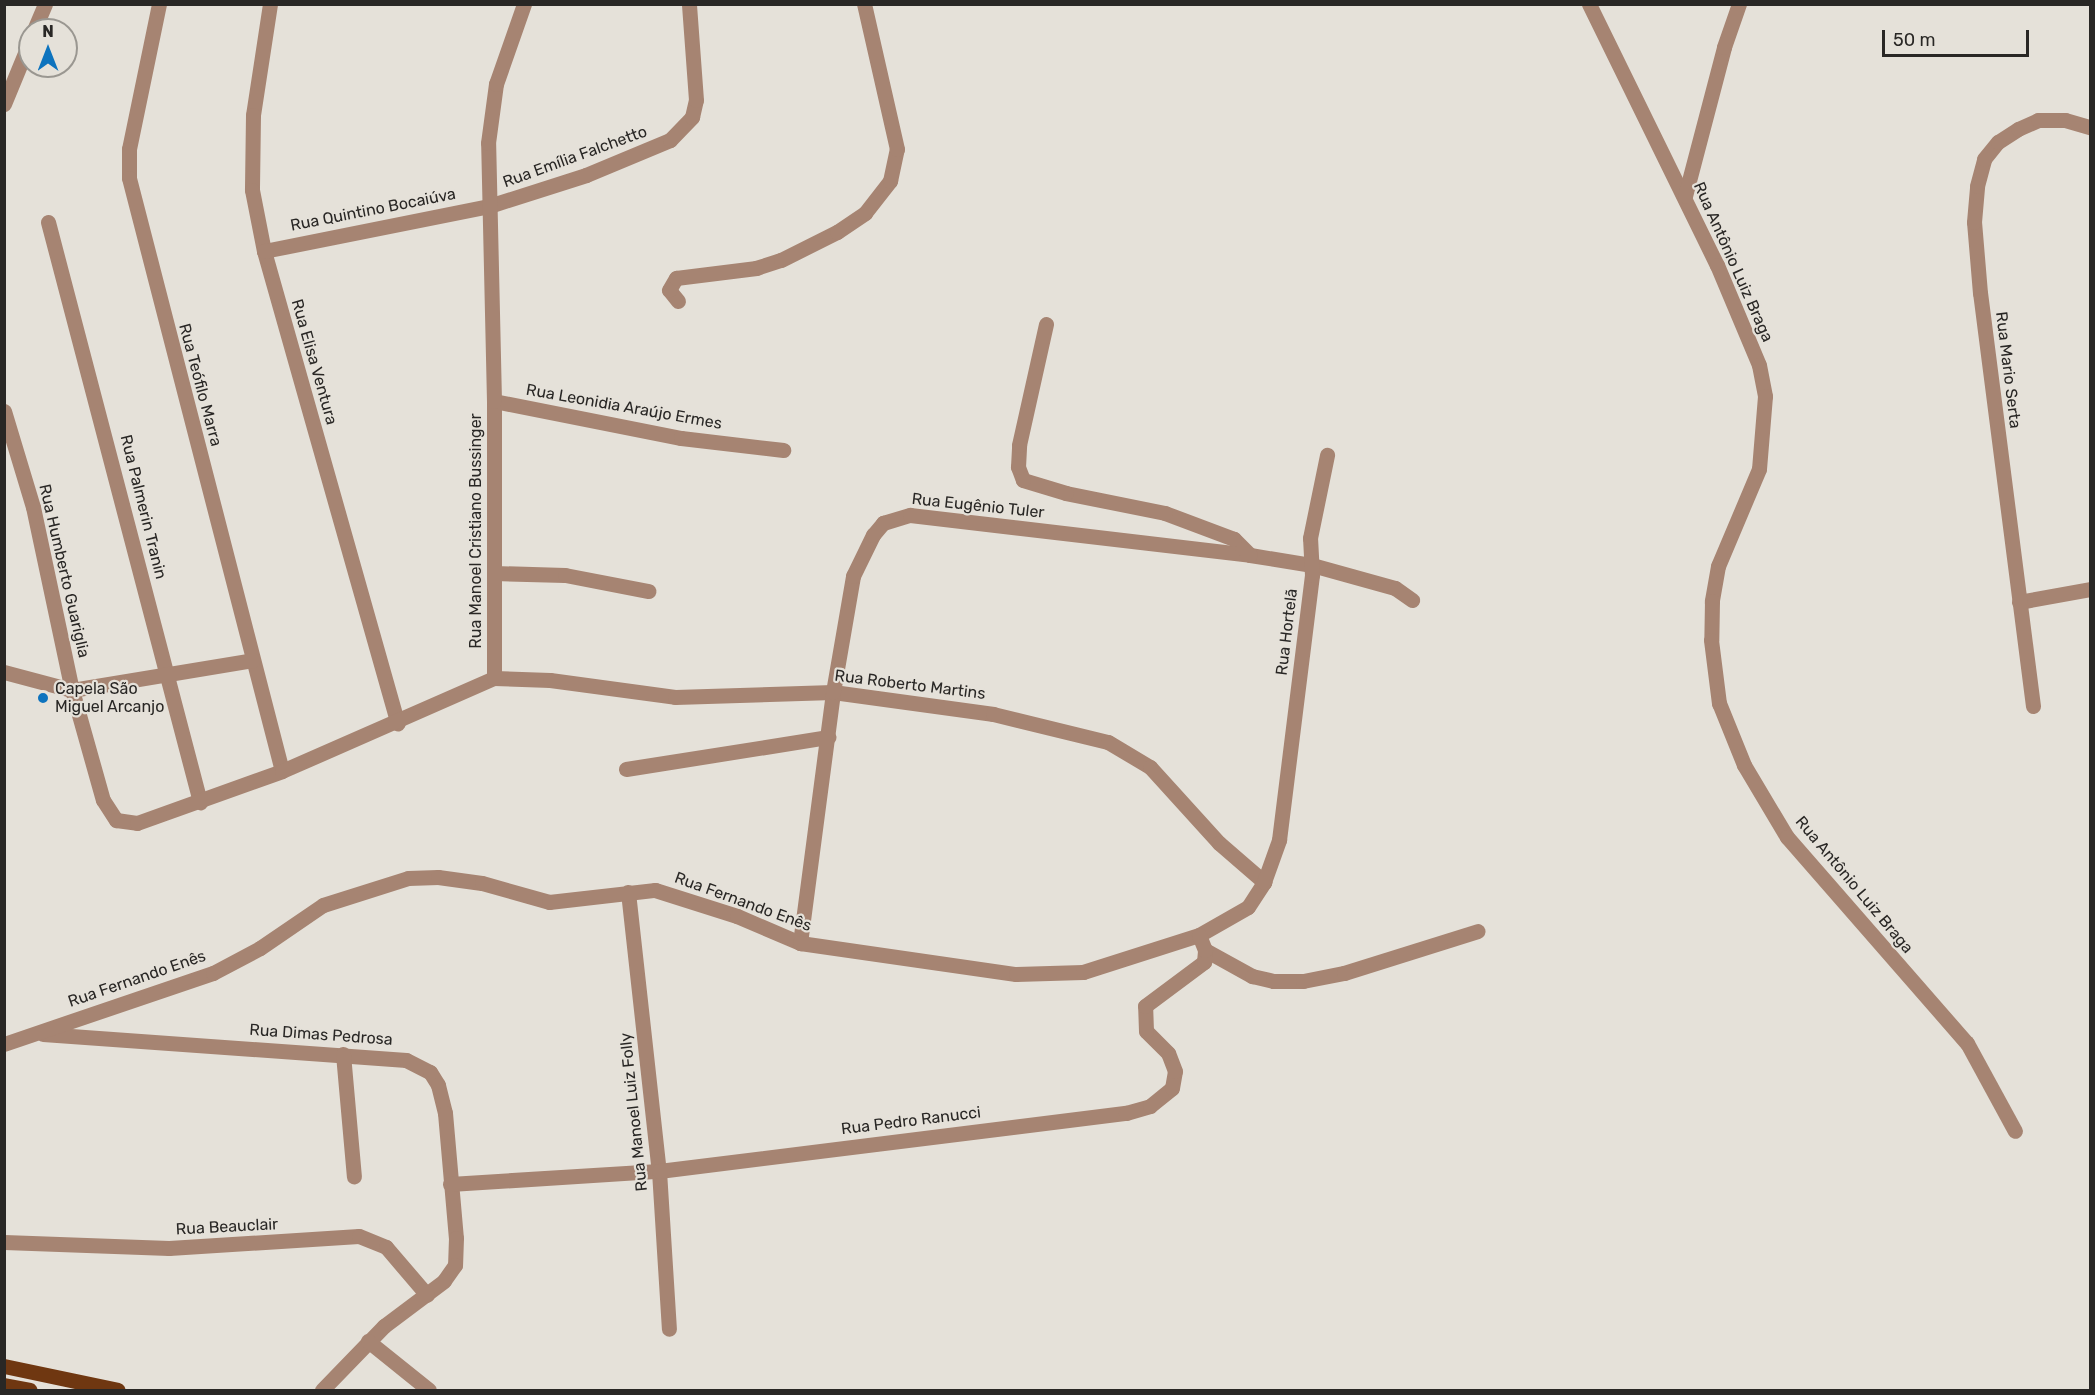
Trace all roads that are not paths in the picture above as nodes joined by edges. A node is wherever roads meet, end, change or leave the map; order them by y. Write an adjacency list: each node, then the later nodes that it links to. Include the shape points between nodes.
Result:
1 (45, 4): 9 (street)
2 (159, 4): 30 (street, Rua Teófilo Marra, via 129,149 129,178)
3 (270, 4): 16 (street, Rua Elisa Ventura, via 250,153)
4 (524, 4): 14 (street, Rua Manoel Cristiano Bussinger, via 490,111)
5 (689, 4): 14 (street, Rua Emília Falchetto, via 697,81 692,117 684,128 670,140 634,157)
6 (864, 4): 17 (street, via 897,149 890,181 865,213 781,260 756,268 676,279 669,290)
7 (1589, 4): 13 (street, Rua Antônio Luiz Braga, via 1658,150)
8 (1739, 4): 13 (street)
9 (39, 18)
10 (18, 70): 11 (street)
11 (4, 104)
12 (2091, 127): 29 (street, Rua Mario Serta, via 2065,120 2038,120 2018,129 1998,142 1984,159 1977,186 1974,222 1980,293)
13 (1685, 196): 52 (street, Rua Antônio Luiz Braga, via 1748,333 1765,396 1759,469 1718,566 1712,601 1711,640 1719,703 1744,765 1787,837 1967,1043)
14 (489, 206): 16 (street, Rua Quintino Bocaiúva); 19 (street, Rua Manoel Cristiano Bussinger)
15 (48, 222): 32 (street, Rua Palmerin Tranin)
16 (264, 251): 37 (street, Rua Elisa Ventura)
17 (678, 301)
18 (1046, 324): 23 (street, Rua Eugênio Tuler, via 1019,445 1018,467 1023,480 1183,519 1234,539)
19 (494, 401): 21 (street, Rua Leonidia Araújo Ermes, via 681,438); 25 (street, Rua Manoel Cristiano Bussinger)
20 (4, 411): 34 (street, Rua Humberto Guariglia, via 33,507)
21 (783, 450)
22 (1327, 455): 24 (street, Rua Hortelã, via 1310,538)
23 (1250, 555): 24 (street, Rua Eugênio Tuler); 35 (street, Rua Eugênio Tuler, via 945,518 893,517 873,535 856,569)
24 (1312, 565): 28 (street, Rua Eugênio Tuler, via 1395,588); 42 (street, Rua Hortelã)
25 (494, 573): 27 (street, via 557,574); 33 (street, Rua Manoel Cristiano Bussinger)
26 (2091, 589): 29 (street)
27 (648, 591)
28 (1412, 600)
29 (2019, 602): 36 (street, Rua Mario Serta)
30 (253, 660): 32 (street); 40 (street, Rua Teófilo Marra)
31 (4, 672): 34 (street)
32 (168, 676): 34 (street); 41 (street, Rua Palmerin Tranin)
33 (494, 678): 35 (street, Rua Roberto Martins, via 550,680 675,697); 37 (street)
34 (72, 690): 41 (street, Rua Humberto Guariglia, via 103,800 116,819 137,823)
35 (833, 692): 38 (street, Rua Eugênio Tuler); 43 (street, Rua Roberto Martins, via 993,714 1108,742 1150,767 1219,843)
36 (2033, 706)
37 (398, 723): 40 (street)
38 (828, 737): 39 (street); 47 (street, Rua Eugênio Tuler)
39 (626, 769)
40 (282, 771): 41 (street)
41 (200, 802)
42 (1284, 814): 43 (street, Rua Fernando Enês)
43 (1264, 882): 46 (street, Rua Fernando Enês, via 1239,915)
44 (628, 891): 47 (street, Rua Fernando Enês, via 655,890 681,896); 49 (street, Rua Fernando Enês, via 549,902 482,883 438,877 408,878 323,905 260,948 213,973); 53 (street, Rua Manoel Luiz Folly)
45 (1478, 931): 48 (street, via 1344,973 1303,981 1273,981 1252,975)
46 (1199, 935): 47 (street, Rua Fernando Enês, via 1124,962 1083,972 1047,975 869,956); 48 (street)
47 (800, 943)
48 (1205, 950): 53 (street, Rua Pedro Ranucci, via 1200,966 1145,1006 1146,1031 1168,1053 1174,1071 1172,1088 1150,1106 1126,1113)
49 (37, 1033): 50 (street, Rua Fernando Enês); 51 (street, Rua Dimas Pedrosa)
50 (4, 1044)
51 (343, 1054): 54 (street); 55 (street, Rua Dimas Pedrosa, via 406,1060 430,1072 438,1085 445,1113)
52 (2016, 1131)
53 (659, 1172): 55 (street, Rua Pedro Ranucci); 58 (street, Rua Manoel Luiz Folly)
54 (354, 1177)
55 (450, 1184): 57 (street, Rua Dimas Pedrosa, via 456,1238 451,1274)
56 (4, 1242): 57 (street, Rua Beauclair, via 169,1248 359,1236 386,1247)
57 (427, 1295): 59 (street, Rua Dimas Pedrosa)
58 (669, 1329)
59 (368, 1341): 64 (street, Rua Dimas Pedrosa); 65 (street)
60 (4, 1366): 63 (main road)
61 (4, 1385): 62 (main road)
62 (30, 1390)
63 (118, 1390)
64 (322, 1390)
65 (429, 1390)

